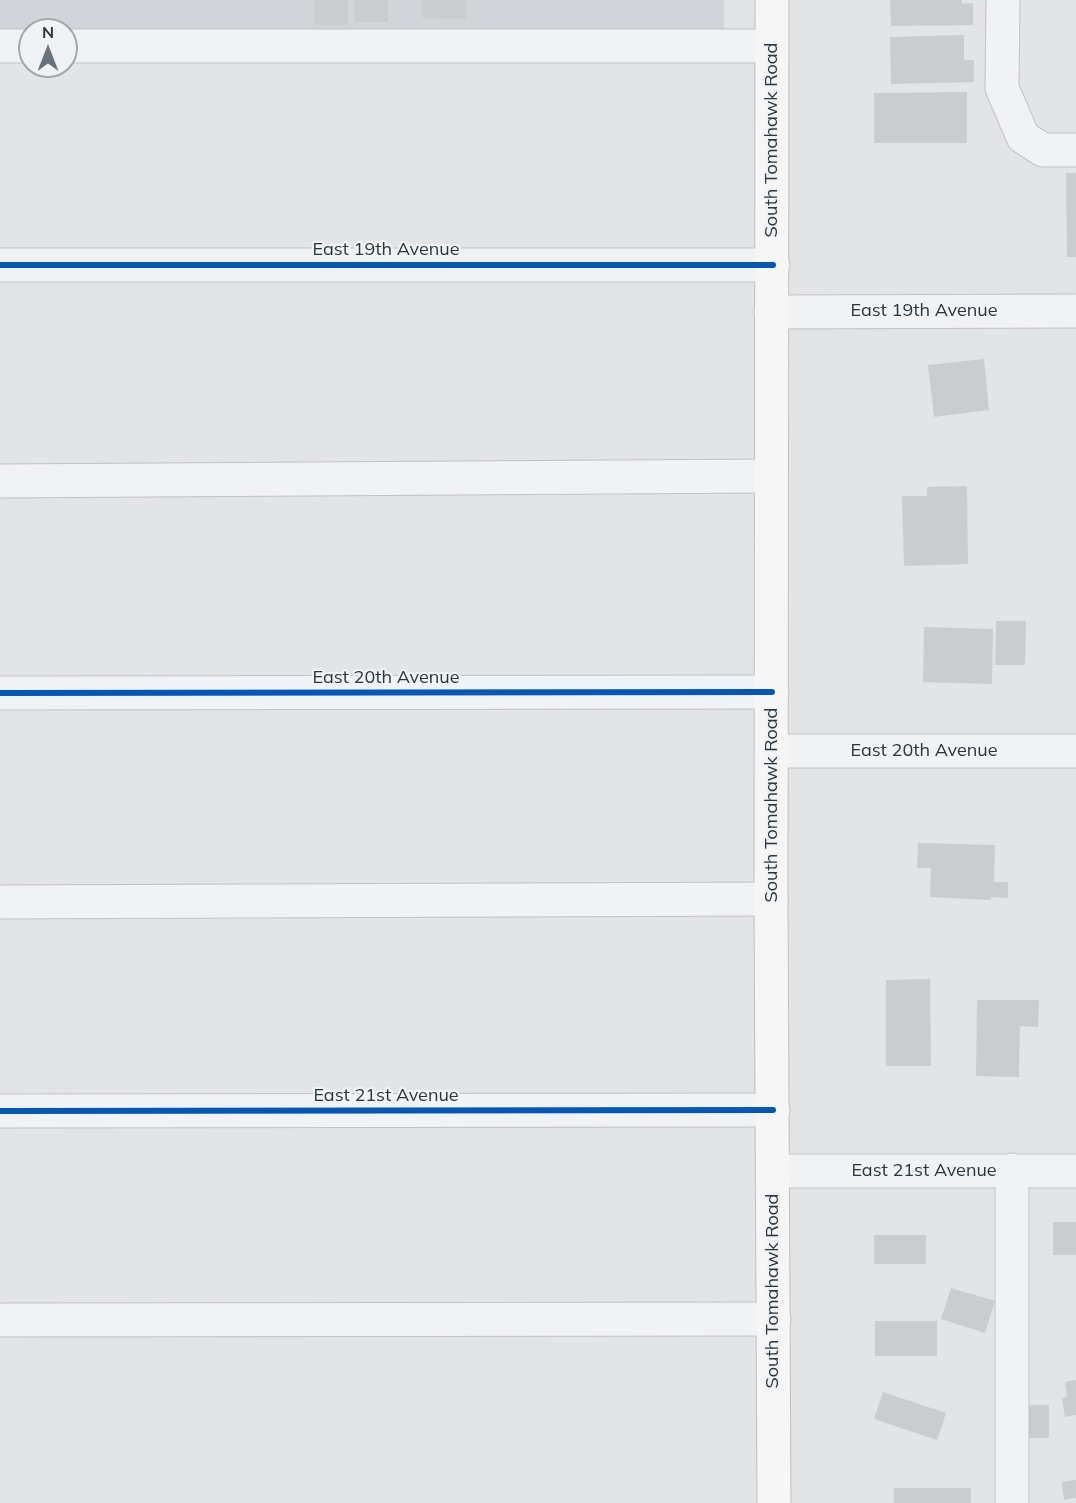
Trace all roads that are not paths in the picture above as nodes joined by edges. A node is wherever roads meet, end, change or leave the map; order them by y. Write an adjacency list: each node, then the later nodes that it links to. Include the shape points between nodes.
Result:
1 (772, 0): 6 (main road, South Tomahawk Road)
2 (1003, 0): 7 (street, via 1002,88 1023,137 1043,150)
3 (0, 46): 4 (street)
4 (18, 46)
5 (78, 46): 6 (street)
6 (771, 46): 9 (main road, South Tomahawk Road)
7 (1076, 150)
8 (0, 265): 9 (street, East 19th Avenue)
9 (773, 265): 11 (main road, South Tomahawk Road)
10 (1076, 311): 11 (street, East 19th Avenue)
11 (771, 312): 12 (main road, South Tomahawk Road)
12 (771, 476): 13 (street); 14 (main road, South Tomahawk Road)
13 (0, 481)
14 (772, 692): 15 (street, East 20th Avenue); 16 (main road, South Tomahawk Road)
15 (0, 693)
16 (772, 751): 17 (street, East 20th Avenue); 18 (main road, South Tomahawk Road)
17 (1076, 751)
18 (771, 899): 19 (street); 20 (main road, South Tomahawk Road)
19 (0, 902)
20 (773, 1110): 21 (street, East 21st Avenue); 23 (main road, South Tomahawk Road)
21 (0, 1111)
22 (1012, 1170): 23 (street, East 21st Avenue); 24 (street, East 21st Avenue); 28 (street)
23 (773, 1171): 25 (main road, South Tomahawk Road)
24 (1076, 1171)
25 (774, 1318): 26 (street); 27 (main road, South Tomahawk Road)
26 (0, 1320)
27 (774, 1503)
28 (1012, 1503)

